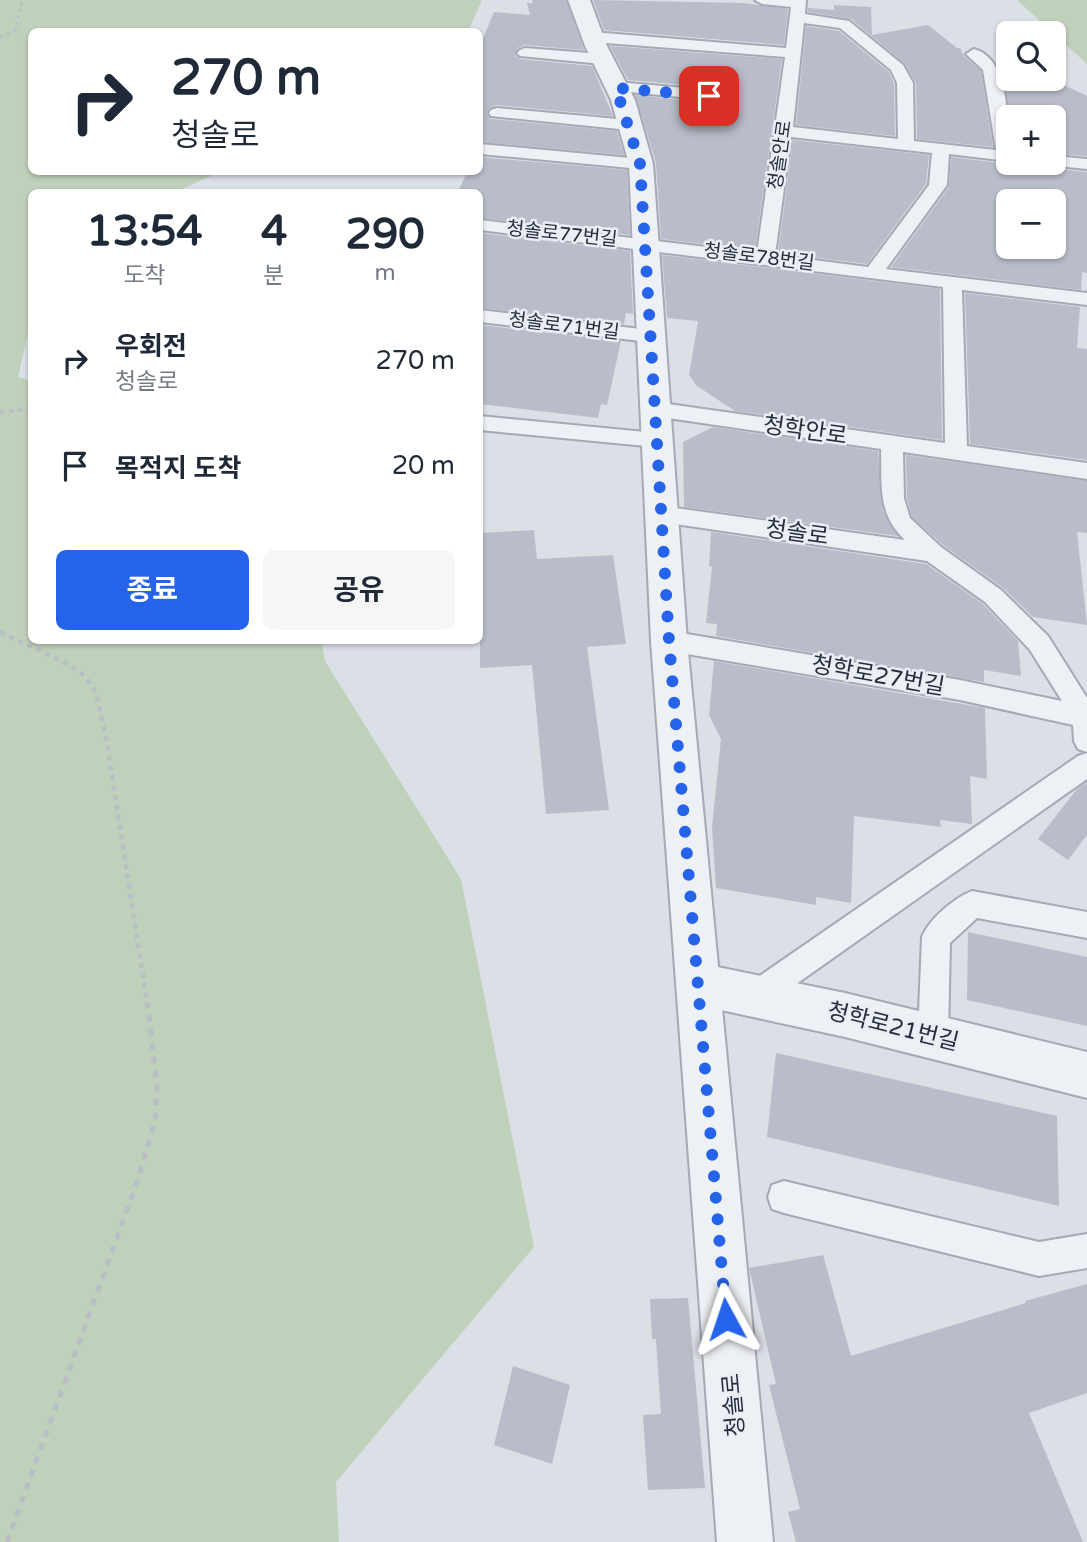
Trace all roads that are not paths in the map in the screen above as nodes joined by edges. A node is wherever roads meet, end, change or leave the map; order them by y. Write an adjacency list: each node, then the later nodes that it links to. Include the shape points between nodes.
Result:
1 (579, 0): 7 (street, 청솔로)
2 (762, 0): 3 (lane)
3 (799, 7): 5 (lane, 청솔안로); 13 (lane, via 844,24 898,68 905,83)
4 (525, 52): 7 (lane)
5 (793, 53): 7 (lane); 12 (lane, 청솔안로)
6 (974, 54): 9 (lane, via 990,68)
7 (604, 61): 8 (lane); 11 (street, 청솔로)
8 (709, 96)
9 (997, 105)
10 (497, 113): 11 (lane)
11 (629, 125): 18 (street, 청솔로)
12 (784, 131): 13 (lane); 22 (lane, 청솔안로)
13 (906, 144): 14 (lane)
14 (942, 148): 16 (lane); 23 (lane, via 938,185)
15 (483, 149): 18 (lane)
16 (996, 154)
17 (1066, 161): 19 (lane)
18 (640, 164): 21 (street, 청솔로)
19 (1087, 164)
20 (483, 225): 21 (lane, 청솔로77번길)
21 (644, 243): 22 (lane, 청솔로78번길); 27 (street, 청솔로)
22 (765, 258): 23 (lane, 청솔로78번길)
23 (874, 272): 24 (lane, 청솔로78번길)
24 (952, 282): 25 (lane, 청솔로78번길); 31 (lane)
25 (1087, 299)
26 (483, 316): 27 (lane, 청솔로71번길)
27 (649, 337): 29 (street, 청솔로)
28 (483, 422): 29 (lane, 청학안로)
29 (655, 424): 30 (lane, 청학안로); 33 (street, 청솔로)
30 (892, 443): 31 (lane, 청학안로); 34 (lane, via 893,498 900,522)
31 (956, 453): 32 (lane, 청학안로)
32 (1087, 471)
33 (661, 513): 34 (lane, 청솔로); 35 (street, 청솔로)
34 (933, 553): 36 (lane, via 993,596 1039,643)
35 (669, 641): 36 (lane, 청학로27번길, via 960,690); 39 (street, 청솔로)
36 (1086, 725)
37 (1087, 764): 40 (lane)
38 (1087, 925): 41 (lane, via 972,904 936,937)
39 (698, 984): 40 (street, 청학로21번길); 45 (street, 청솔로)
40 (755, 996): 41 (street, 청학로21번길)
41 (933, 1037): 42 (street, 청학로21번길)
42 (1087, 1075)
43 (784, 1197): 44 (lane, via 1039,1259)
44 (1087, 1251)
45 (745, 1542)

